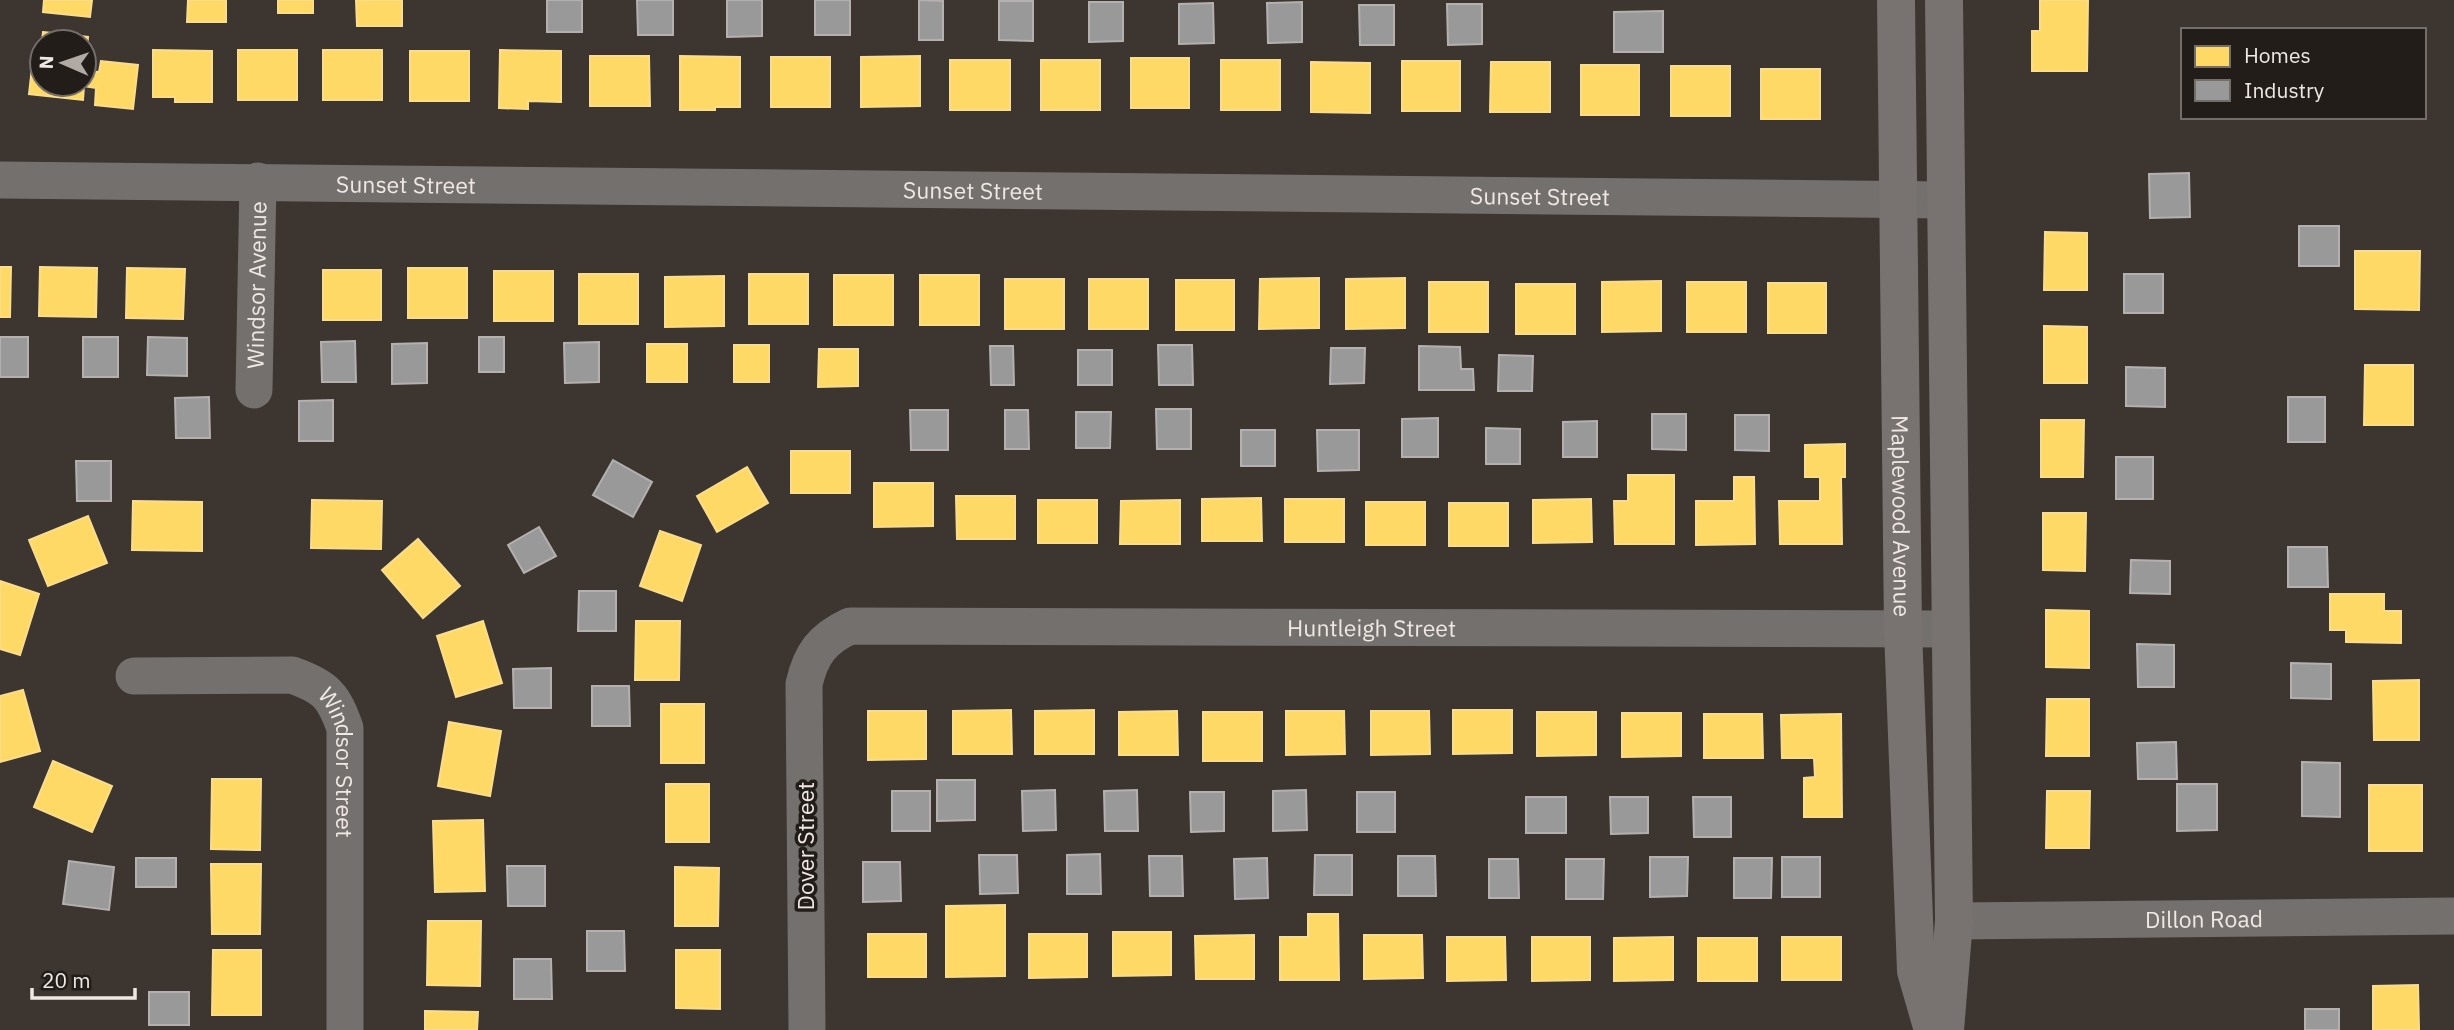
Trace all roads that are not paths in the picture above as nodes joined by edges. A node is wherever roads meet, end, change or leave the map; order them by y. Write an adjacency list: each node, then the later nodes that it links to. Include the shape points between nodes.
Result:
1 (1896, 0): 5 (street, Maplewood Avenue)
2 (1944, 0): 6 (street, Maplewood Avenue)
3 (0, 180): 4 (street, Sunset Street)
4 (258, 181): 5 (street, Sunset Street); 7 (street, Windsor Avenue)
5 (1898, 200): 6 (street, Sunset Street); 8 (street, Maplewood Avenue)
6 (1945, 200): 9 (street, Maplewood Avenue)
7 (254, 390)
8 (1903, 629): 9 (street, Huntleigh Street); 10 (street, Huntleigh Street, via 868,625 850,626 830,636); 16 (street, Maplewood Avenue, via 1916,971)
9 (1950, 629): 13 (street, Maplewood Avenue)
10 (809, 663): 15 (street, Dover Street, via 804,684)
11 (134, 676): 14 (street, Windsor Street, via 292,675 316,684 337,704 345,728)
12 (2454, 916): 13 (street, Dillon Road)
13 (1954, 920): 17 (street, Maplewood Avenue)
14 (345, 1030)
15 (807, 1030)
16 (1933, 1030)
17 (1945, 1030)

